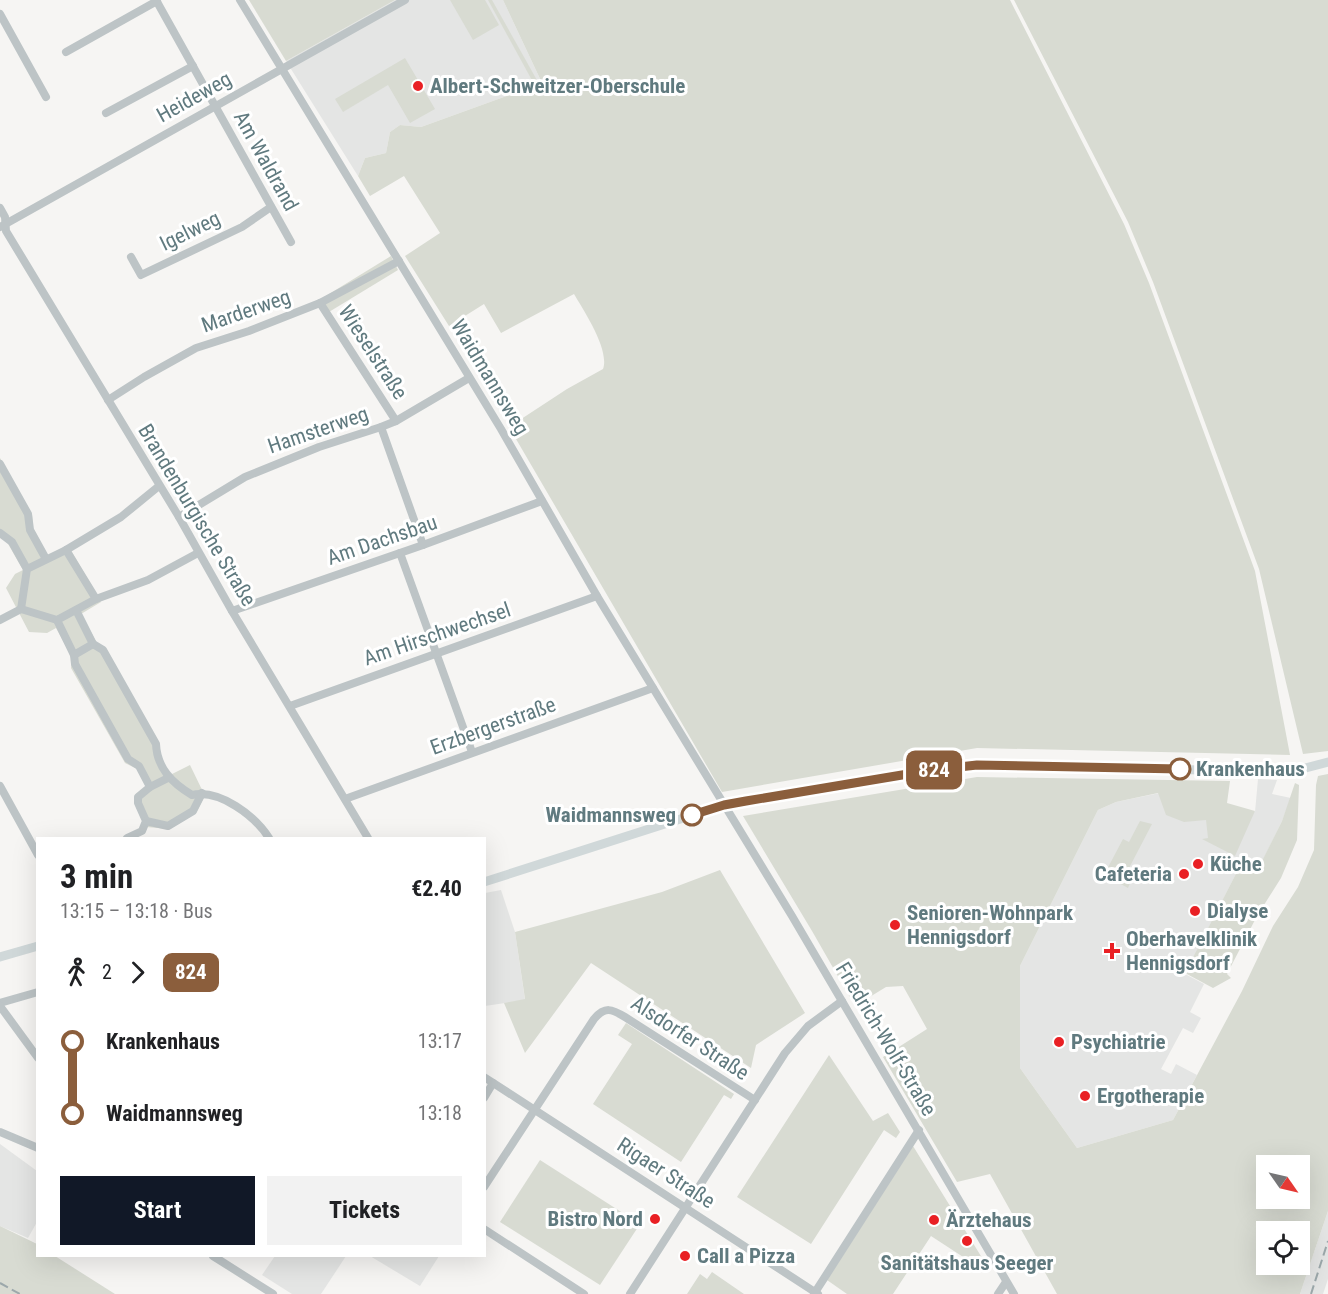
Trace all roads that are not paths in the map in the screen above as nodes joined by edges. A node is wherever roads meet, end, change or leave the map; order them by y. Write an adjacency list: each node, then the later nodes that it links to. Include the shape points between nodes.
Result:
1 (240, 0): 7 (street, Waidmannsweg)
2 (405, 0): 7 (street, Heideweg)
3 (157, 1): 5 (street, Am Waldrand); 6 (street, Am Waldrand)
4 (0, 14): 8 (street)
5 (66, 52)
6 (193, 66): 9 (street, Am Waldrand); 10 (street)
7 (281, 69): 9 (street, Heideweg); 16 (street, Waidmannsweg)
8 (46, 97)
9 (214, 105): 11 (street, Am Waldrand); 13 (street, Heideweg)
10 (106, 113)
11 (271, 207): 14 (street, Am Waldrand); 15 (street, Igelweg, via 242,227 143,279)
12 (0, 208): 13 (street, Brandenburgische Straße, via 5,217)
13 (3, 225): 19 (street, Brandenburgische Straße)
14 (291, 242)
15 (131, 257)
16 (399, 261): 17 (street, Marderweg); 18 (street, Waidmannsweg)
17 (320, 303): 19 (street, Marderweg, via 196,348); 20 (street, Wieselstraße)
18 (469, 378): 20 (street, Hamsterweg); 24 (street, Waidmannsweg)
19 (108, 400): 23 (street, Brandenburgische Straße)
20 (396, 421): 21 (street, Hamsterweg)
21 (381, 427): 25 (street, Hamsterweg, via 268,466); 27 (street)
22 (0, 464): 31 (street, via 28,514 30,530)
23 (159, 486): 25 (street, Brandenburgische Straße); 28 (street, via 121,517)
24 (542, 501): 27 (street, Am Dachsbau); 33 (street, Waidmannsweg)
25 (179, 517): 29 (street, Brandenburgische Straße)
26 (0, 533): 32 (street, via 12,543)
27 (423, 545): 30 (street, Am Dachsbau)
28 (66, 550): 31 (street); 34 (street)
29 (198, 553): 34 (street, via 148,580); 37 (street, Brandenburgische Straße)
30 (400, 553): 37 (street, Am Dachsbau); 41 (street)
31 (46, 558): 32 (street)
32 (27, 569): 35 (street)
33 (597, 596): 41 (street, Am Hirschwechsel); 43 (street, Waidmannsweg)
34 (96, 599): 36 (street)
35 (21, 609): 38 (street); 39 (street)
36 (76, 610): 39 (street); 40 (street)
37 (232, 611): 44 (street, Brandenburgische Straße)
38 (0, 620)
39 (57, 620): 42 (street)
40 (93, 644): 42 (street); 47 (street, via 103,650 156,744 156,756)
41 (437, 654): 44 (street, Am Hirschwechsel); 45 (street)
42 (75, 655): 49 (street, via 75,664 128,759 139,766)
43 (653, 688): 45 (street, Erzbergerstraße); 52 (street, Waidmannsweg)
44 (290, 706): 51 (street, Brandenburgische Straße)
45 (472, 752): 51 (street, Erzbergerstraße)
46 (1328, 762): 52 (main road, via 1271,772 977,765)
47 (168, 778): 49 (street); 50 (street, via 192,795)
48 (0, 786): 57 (street)
49 (150, 787): 53 (street, via 138,797)
50 (202, 793): 53 (street, via 193,811 168,826); 55 (street, via 248,814)
51 (345, 799): 56 (street, Brandenburgische Straße)
52 (724, 805): 58 (main road); 62 (street, Friedrich-Wolf-Straße)
53 (146, 821): 54 (street)
54 (142, 835)
55 (268, 837)
56 (367, 837)
57 (36, 851)
58 (486, 881)
59 (36, 947): 60 (main road)
60 (0, 957)
61 (36, 993): 63 (street)
62 (842, 1001): 68 (street, via 808,1026); 70 (street, Friedrich-Wolf-Straße)
63 (0, 1004): 64 (street)
64 (36, 1055)
65 (486, 1078): 66 (street, Rigaer Straße)
66 (493, 1083): 67 (street); 69 (street, Rigaer Straße)
67 (486, 1095)
68 (755, 1100): 69 (street, Alsdorfer Straße, via 626,1017 607,1009 594,1019); 74 (street)
69 (534, 1110): 73 (street, Alsdorfer Straße); 74 (street, Rigaer Straße)
70 (919, 1130): 77 (street, Friedrich-Wolf-Straße); 78 (street)
71 (0, 1132): 72 (street)
72 (36, 1147)
73 (486, 1184)
74 (686, 1207): 78 (street, Rigaer Straße); 81 (street)
75 (486, 1229): 80 (street)
76 (215, 1257): 79 (street)
77 (1006, 1282): 82 (street); 83 (street, Friedrich-Wolf-Straße)
78 (816, 1293)
79 (273, 1294)
80 (584, 1294)
81 (630, 1294)
82 (998, 1294)
83 (1014, 1294)

